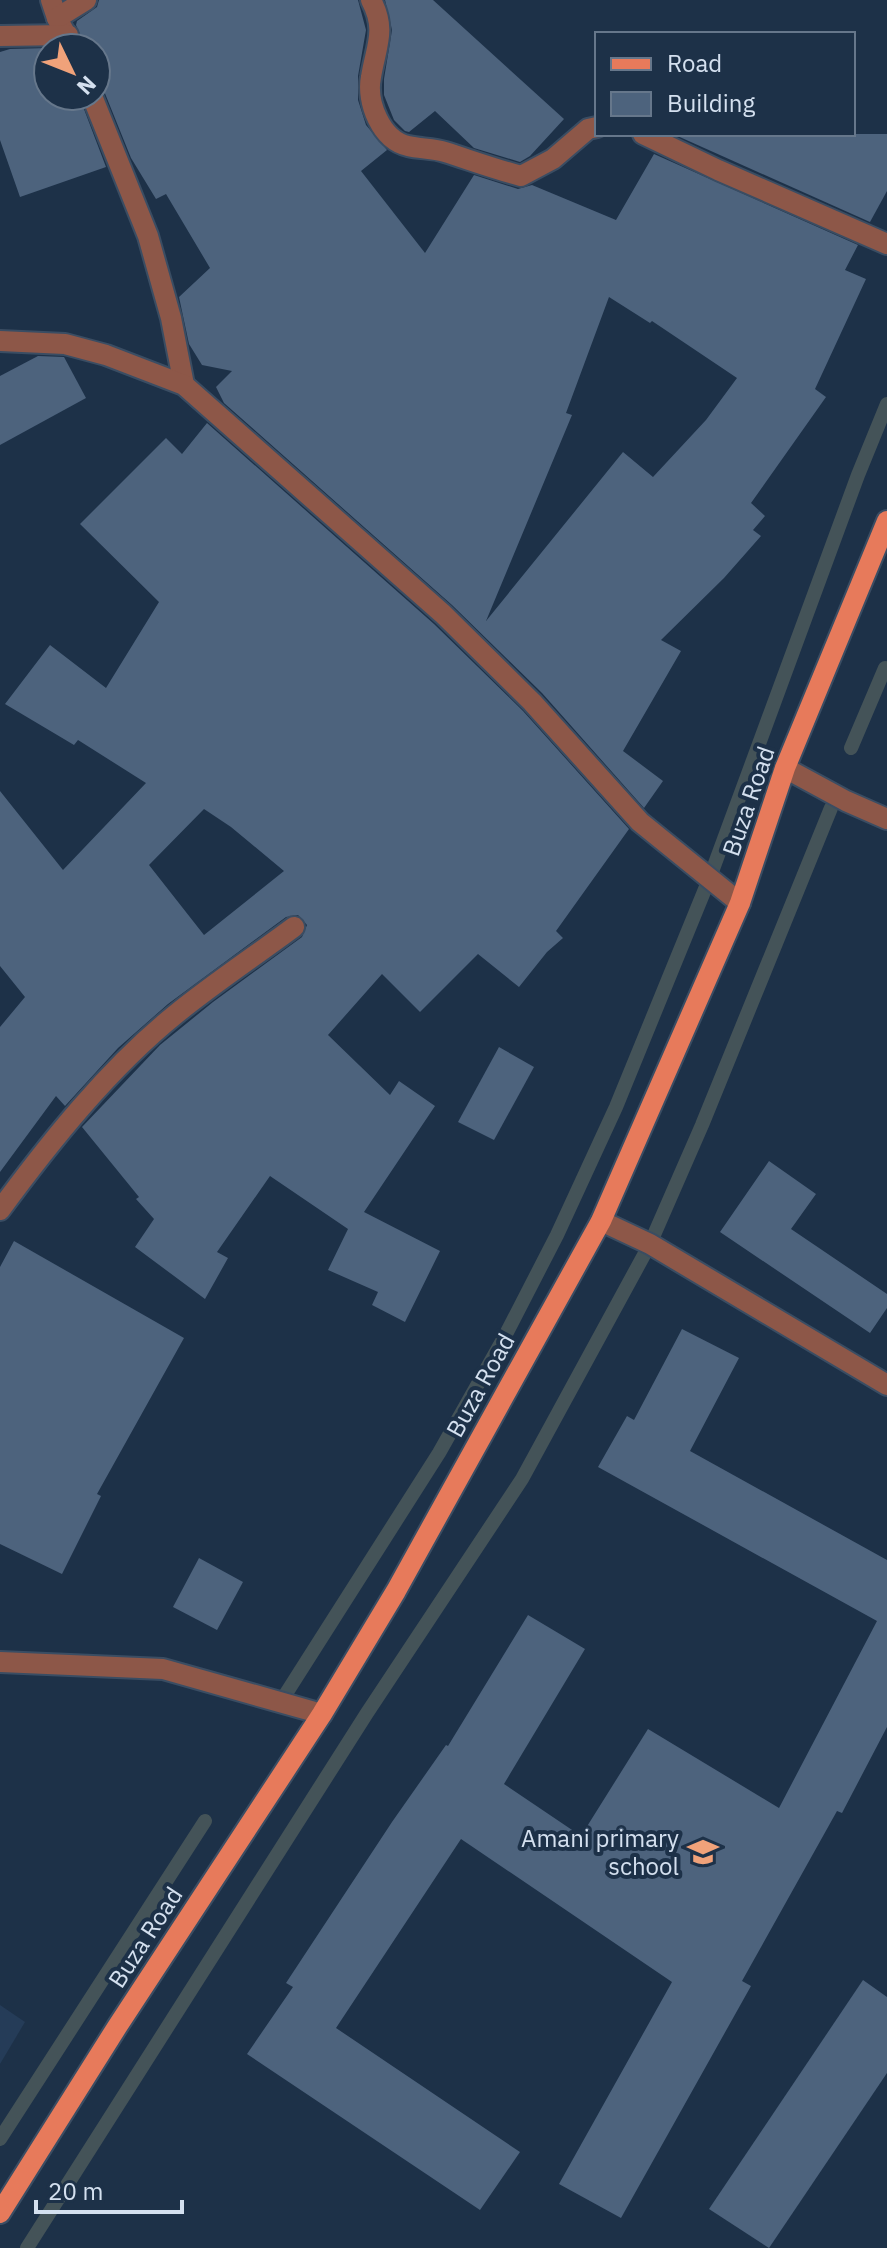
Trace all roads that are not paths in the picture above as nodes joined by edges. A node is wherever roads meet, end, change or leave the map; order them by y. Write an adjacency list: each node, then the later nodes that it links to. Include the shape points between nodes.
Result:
1 (86, 0): 3 (street)
2 (371, 0): 6 (street, via 380,16 380,42 369,101 379,121 405,146 442,151 521,176)
3 (62, 25): 4 (street)
4 (0, 36)
5 (98, 112): 10 (street, via 148,236)
6 (595, 127)
7 (647, 136): 8 (street)
8 (887, 244)
9 (0, 341): 10 (street, via 65,344)
10 (184, 385): 14 (street, via 443,614 532,702 640,822)
11 (887, 521): 12 (main road, Buza Road)
12 (785, 768): 13 (street); 14 (main road, Buza Road)
13 (887, 819)
14 (740, 903): 17 (main road, Buza Road)
15 (294, 927): 16 (street, via 151,1037 58,1134)
16 (0, 1210)
17 (601, 1221): 18 (street, via 650,1244); 20 (main road, Buza Road)
18 (887, 1385)
19 (0, 1662): 20 (street, via 163,1669)
20 (322, 1714): 21 (main road, Buza Road)
21 (0, 2213)

